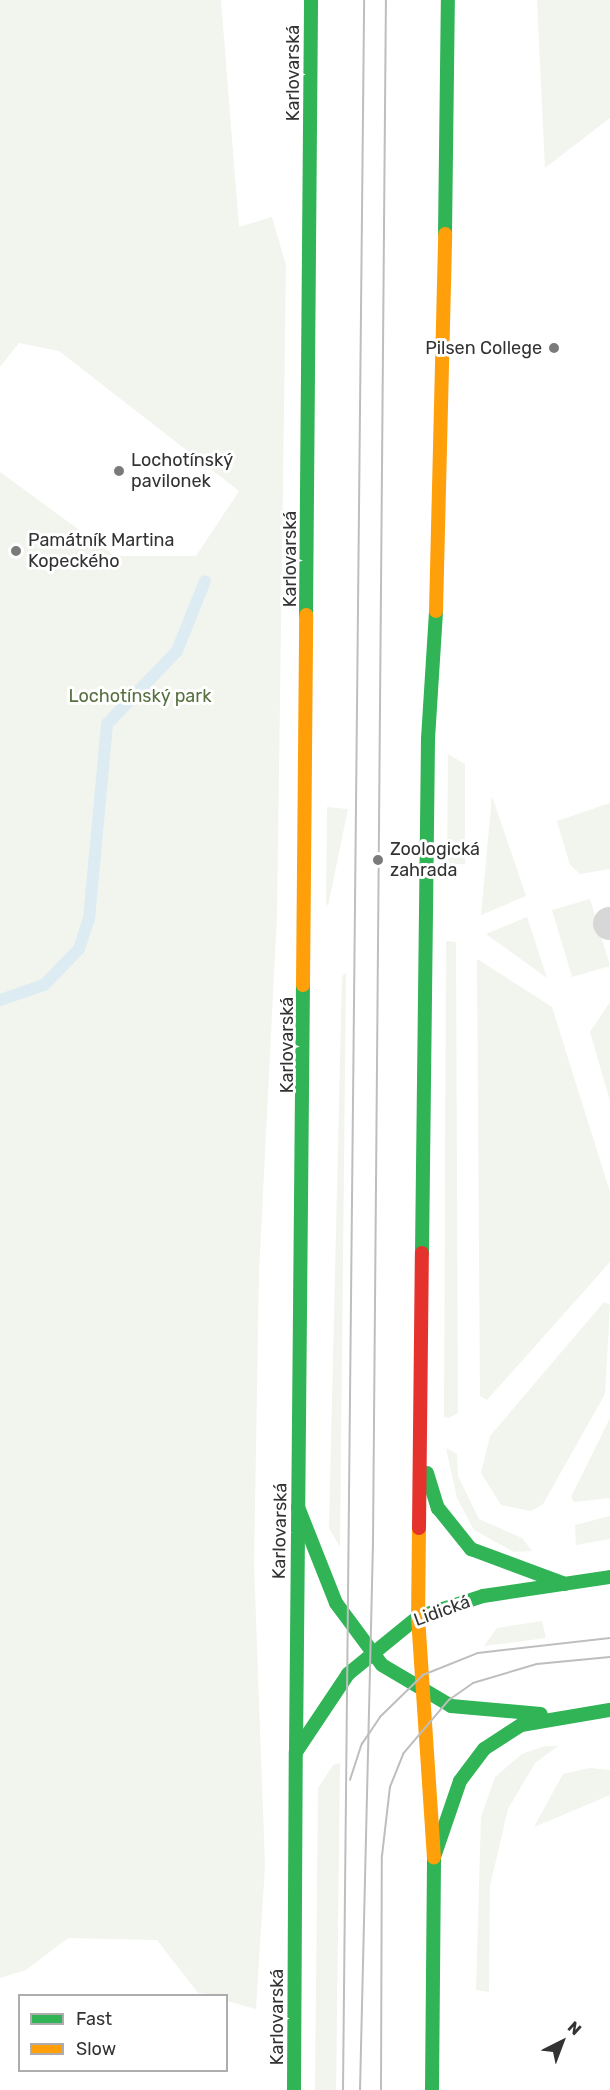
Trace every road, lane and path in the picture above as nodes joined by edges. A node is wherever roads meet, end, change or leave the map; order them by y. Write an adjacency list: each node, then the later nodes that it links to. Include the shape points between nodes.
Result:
1 (311, 0): 4 (main road, Karlovarská)
2 (448, 0): 3 (main road, via 440,554 428,740)
3 (419, 1434): 6 (main road, via 438,1508 451,1531 471,1548); 7 (main road)
4 (298, 1507): 8 (main road, via 336,1604); 12 (main road, Karlovarská)
5 (610, 1577): 6 (main road, Lidická)
6 (564, 1584): 7 (main road, Lidická, via 483,1596)
7 (418, 1617): 8 (main road, Lidická); 9 (main road)
8 (370, 1653): 9 (main road); 12 (main road, Lidická, via 348,1674)
9 (425, 1695): 11 (main road, via 452,1706 505,1713); 13 (main road)
10 (610, 1710): 11 (main road)
11 (582, 1715): 13 (main road, via 521,1725 484,1749 460,1781)
12 (296, 1752): 14 (main road, Karlovarská)
13 (434, 1857): 15 (main road)
14 (294, 2090)
15 (432, 2090)

